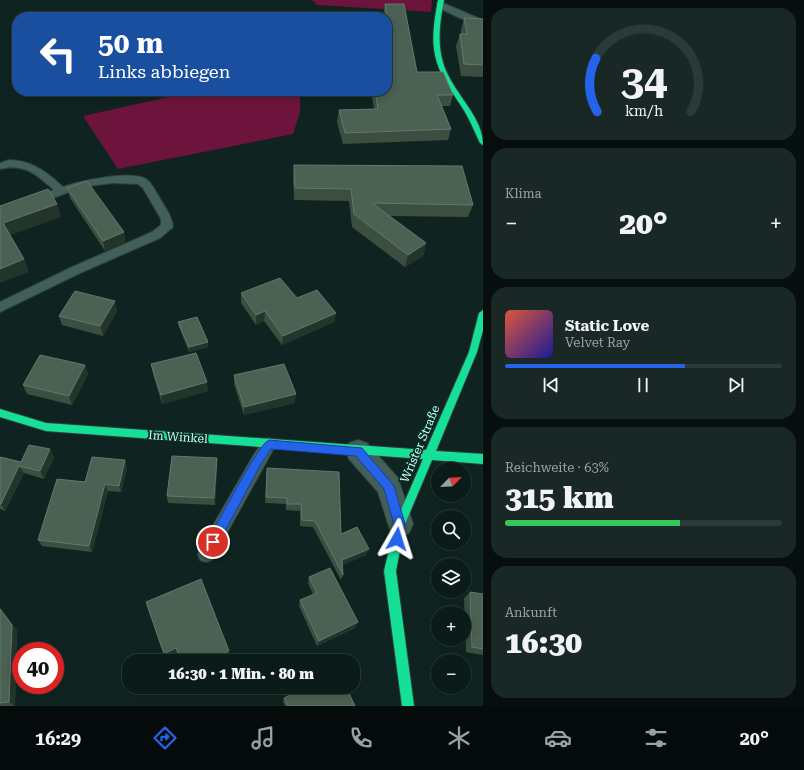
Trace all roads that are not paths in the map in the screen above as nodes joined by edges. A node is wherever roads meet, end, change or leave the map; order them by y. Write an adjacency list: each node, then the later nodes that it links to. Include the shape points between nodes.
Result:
1 (441, 3): 2 (lane, via 463,16); 3 (street, via 436,35 438,56 447,79)
2 (483, 23)
3 (483, 142)
4 (0, 166): 5 (lane, via 19,163 29,166)
5 (61, 191): 6 (lane); 7 (lane, via 81,184 112,180 141,181 147,186 167,219 167,228)
6 (27, 204)
7 (0, 307)
8 (483, 313): 12 (street, Wrister Straße, via 473,352)
9 (0, 413): 10 (street, Im Winkel, via 46,427)
10 (269, 444): 11 (street, Im Winkel); 15 (lane)
11 (358, 451): 12 (street, Im Winkel); 14 (street, via 389,486)
12 (428, 456): 13 (street, Im Winkel); 14 (street, Wrister Straße)
13 (483, 459)
14 (400, 524): 16 (street, Wrister Straße, via 390,571)
15 (206, 554)
16 (408, 706)

